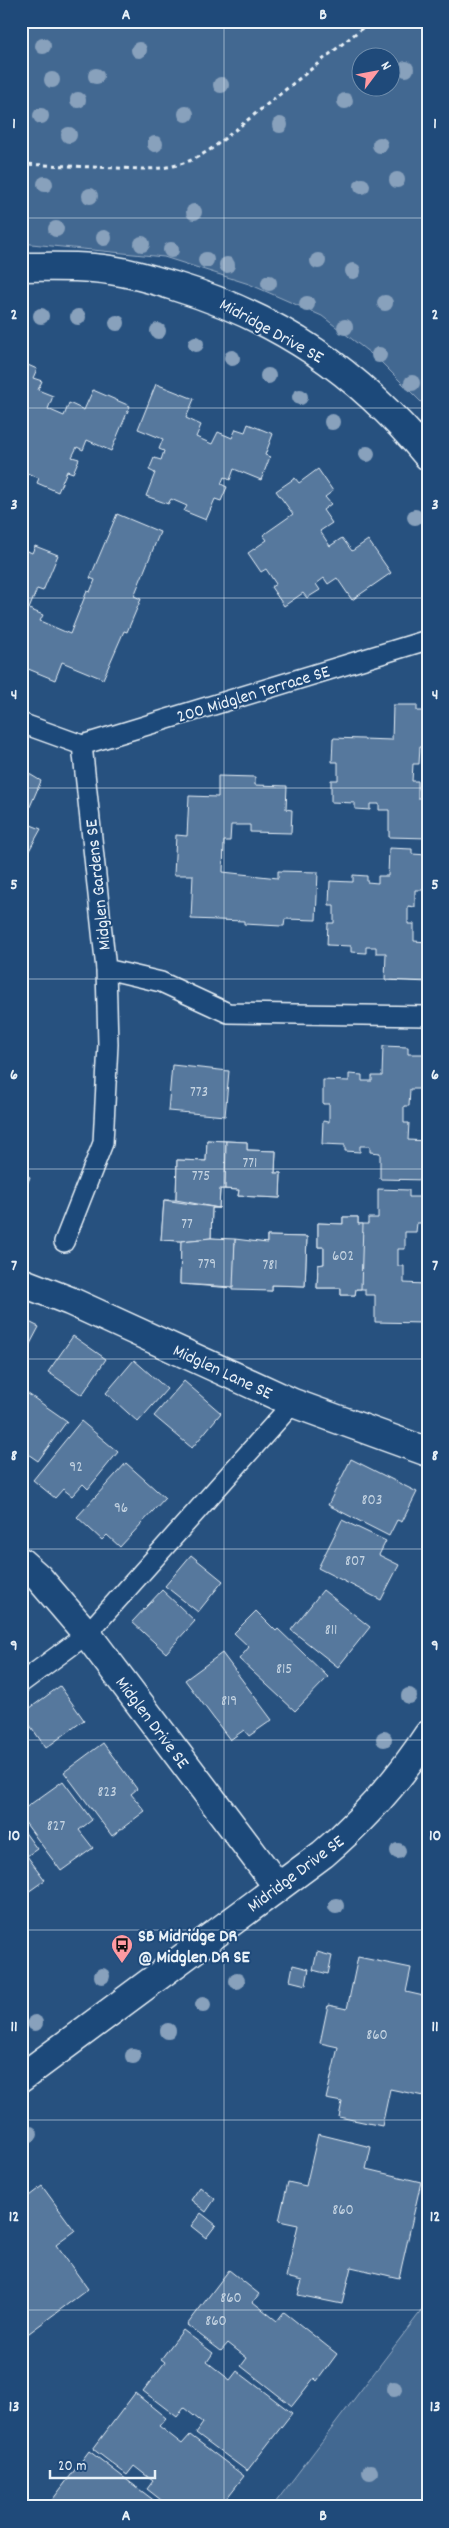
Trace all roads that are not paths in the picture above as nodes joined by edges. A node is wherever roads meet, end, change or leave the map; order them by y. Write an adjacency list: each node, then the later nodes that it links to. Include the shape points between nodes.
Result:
1 (21, 267): 2 (street, Midridge Drive SE, via 94,268 146,277 215,298 266,322 336,366 399,422)
2 (428, 456)
3 (424, 641): 5 (lane, 200 Midglen Terrace SE)
4 (21, 723): 5 (lane)
5 (82, 745): 6 (lane, Midglen Gardens SE)
6 (106, 969): 7 (lane, Midglen Gardens SE, via 161,982 228,1013); 8 (lane, via 108,1044 103,1143)
7 (428, 1016)
8 (64, 1242)
9 (21, 1282): 10 (street, Midglen Lane SE, via 79,1305)
10 (293, 1403): 11 (street, Midglen Lane SE); 13 (lane)
11 (428, 1452)
12 (21, 1562): 13 (street, Midglen Drive SE)
13 (87, 1634): 14 (lane); 16 (street, Midglen Drive SE)
14 (21, 1683)
15 (428, 1735): 16 (street, Midridge Drive SE, via 403,1773 353,1828)
16 (278, 1887): 17 (street, Midridge Drive SE)
17 (21, 2078)

